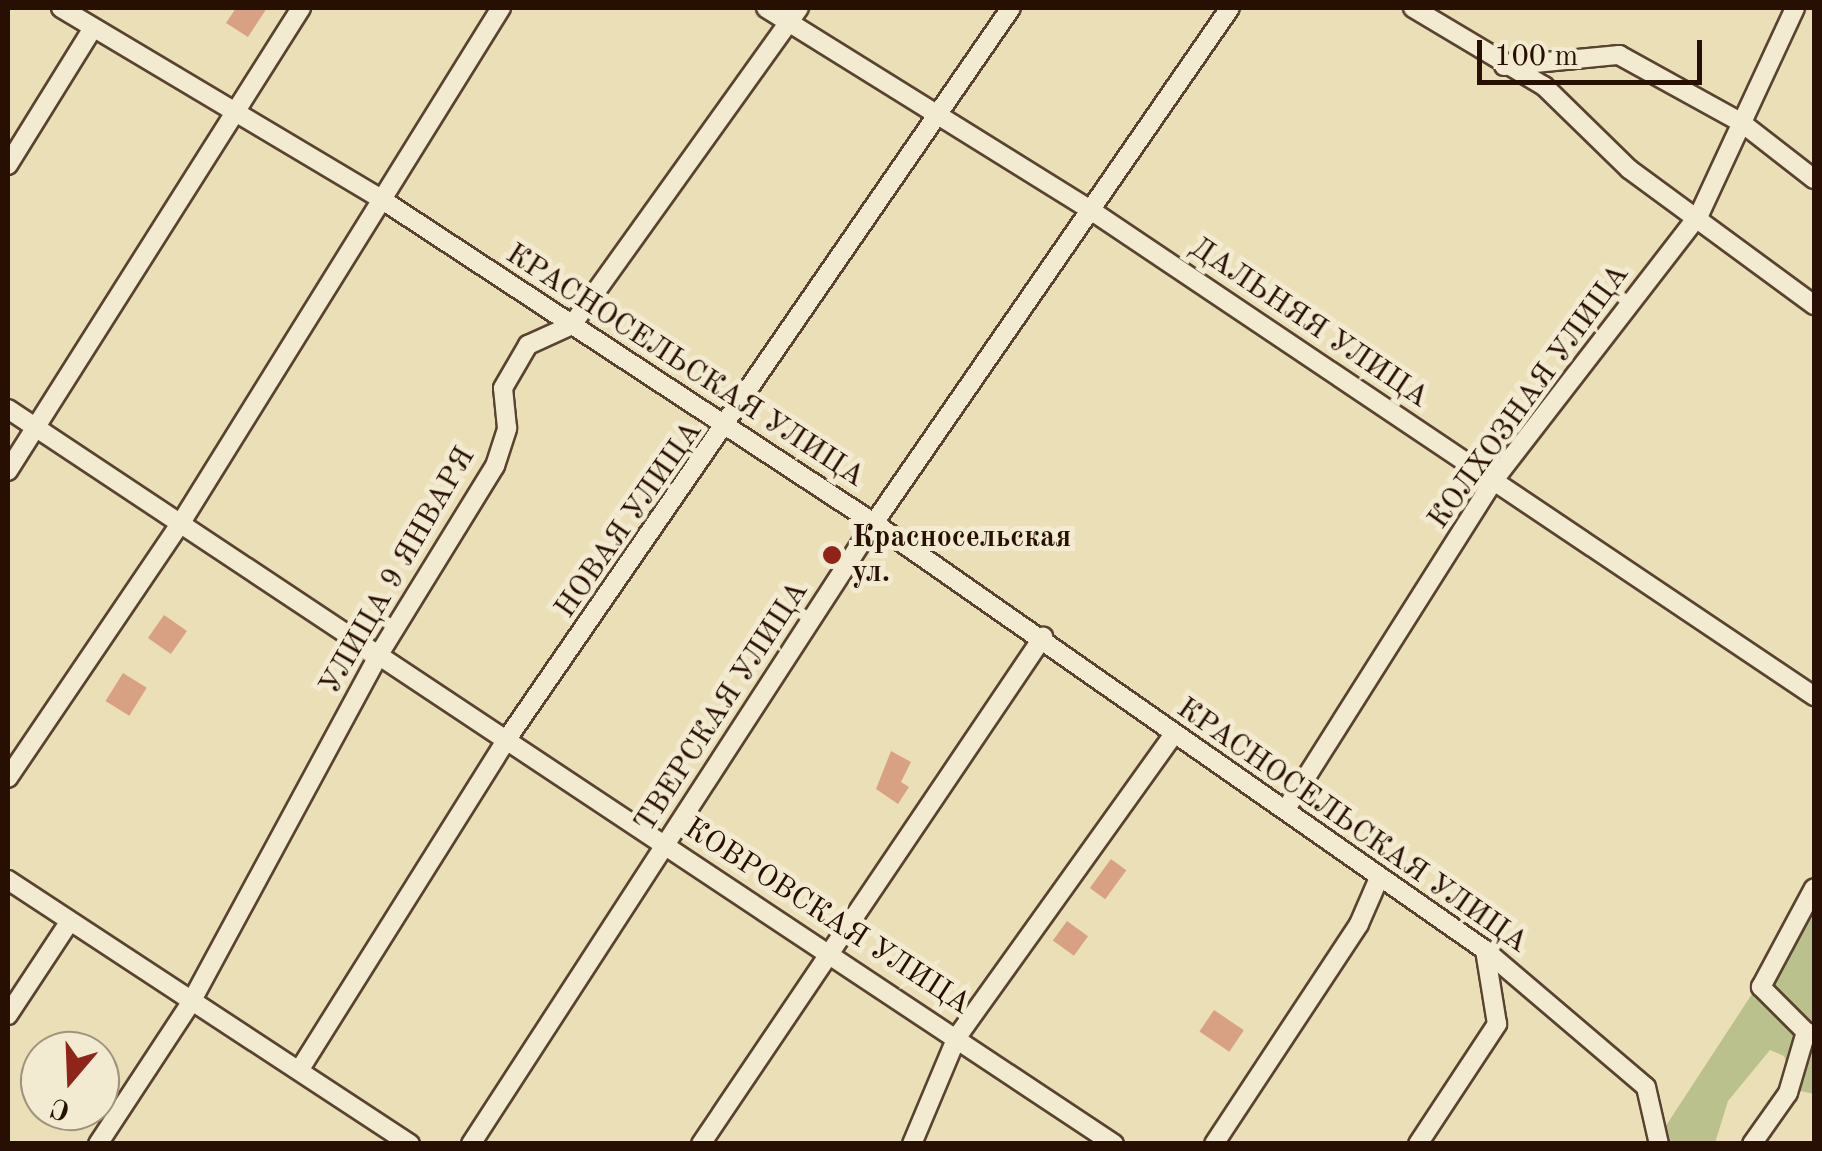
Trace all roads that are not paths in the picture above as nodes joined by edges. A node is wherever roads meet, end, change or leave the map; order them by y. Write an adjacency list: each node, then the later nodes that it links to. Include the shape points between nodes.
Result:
1 (61, 8): 10 (street, КРАСНОСЕЛЬСКАЯ УЛИЦА)
2 (301, 8): 12 (street)
3 (502, 8): 17 (street)
4 (766, 8): 9 (street, ДАЛЬНЯЯ УЛИЦА)
5 (1011, 8): 13 (street, НОВАЯ УЛИЦА)
6 (1230, 8): 18 (street, ТВЕРСКАЯ УЛИЦА)
7 (1414, 8): 11 (street)
8 (1795, 8): 14 (street, КОЛХОЗНАЯ УЛИЦА)
9 (795, 15): 13 (street, ДАЛЬНЯЯ УЛИЦА); 21 (street, УЛИЦА 9 ЯНВАРЯ)
10 (91, 31): 12 (street, КРАСНОСЕЛЬСКАЯ УЛИЦА); 15 (street)
11 (1503, 66): 14 (street, via 1620,56); 19 (street, via 1544,86 1629,169)
12 (233, 116): 17 (street, КРАСНОСЕЛЬСКАЯ УЛИЦА); 23 (street)
13 (939, 116): 18 (street, ДАЛЬНЯЯ УЛИЦА); 24 (street, НОВАЯ УЛИЦА)
14 (1742, 122): 16 (street); 19 (street, КОЛХОЗНАЯ УЛИЦА)
15 (8, 165)
16 (1814, 179)
17 (378, 198): 21 (street, КРАСНОСЕЛЬСКАЯ УЛИЦА); 27 (street)
18 (1092, 211): 26 (street, ДАЛЬНЯЯ УЛИЦА); 28 (street, ТВЕРСКАЯ УЛИЦА)
19 (1700, 215): 20 (street); 26 (street, КОЛХОЗНАЯ УЛИЦА)
20 (1814, 305)
21 (572, 325): 24 (street, КРАСНОСЕЛЬСКАЯ УЛИЦА); 30 (street, УЛИЦА 9 ЯНВАРЯ, via 528,345 503,388 507,428 495,466)
22 (8, 409): 23 (street, КОВРОВСКАЯ УЛИЦА)
23 (36, 426): 25 (street); 27 (street, КОВРОВСКАЯ УЛИЦА)
24 (726, 430): 28 (street, КРАСНОСЕЛЬСКАЯ УЛИЦА); 33 (street, НОВАЯ УЛИЦА)
25 (8, 471)
26 (1494, 480): 31 (street, ДАЛЬНЯЯ УЛИЦА); 35 (street, КОЛХОЗНАЯ УЛИЦА)
27 (182, 521): 30 (street, КОВРОВСКАЯ УЛИЦА); 34 (street)
28 (874, 523): 29 (street, КРАСНОСЕЛЬСКАЯ УЛИЦА); 36 (street, ТВЕРСКАЯ УЛИЦА)
29 (1043, 637): 32 (street, КРАСНОСЕЛЬСКАЯ УЛИЦА); 42 (street)
30 (381, 652): 33 (street, КОВРОВСКАЯ УЛИЦА); 43 (street, УЛИЦА 9 ЯНВАРЯ)
31 (1814, 696)
32 (1174, 734): 35 (street, КРАСНОСЕЛЬСКАЯ УЛИЦА); 45 (street)
33 (507, 739): 36 (street, КОВРОВСКАЯ УЛИЦА); 46 (street, НОВАЯ УЛИЦА)
34 (8, 778)
35 (1286, 809): 37 (street, КРАСНОСЕЛЬСКАЯ УЛИЦА)
36 (666, 844): 42 (street, КОВРОВСКАЯ УЛИЦА); 49 (street, ТВЕРСКАЯ УЛИЦА)
37 (1378, 878): 41 (street, КРАСНОСЕЛЬСКАЯ УЛИЦА); 53 (street, via 1359,924)
38 (8, 880): 40 (street)
39 (1814, 888): 56 (street, via 1761,987 1806,1032 1788,1093)
40 (68, 924): 43 (street); 44 (street)
41 (1485, 950): 54 (street, via 1497,1024); 55 (street, КРАСНОСЕЛЬСКАЯ УЛИЦА, via 1646,1087)
42 (831, 956): 45 (street, КОВРОВСКАЯ УЛИЦА); 50 (street)
43 (190, 1004): 46 (street); 47 (street, УЛИЦА 9 ЯНВАРЯ)
44 (8, 1015)
45 (958, 1036): 51 (street); 52 (street, КОВРОВСКАЯ УЛИЦА)
46 (300, 1069): 48 (street)
47 (98, 1144)
48 (410, 1144)
49 (471, 1144)
50 (701, 1144)
51 (912, 1144)
52 (1114, 1144)
53 (1214, 1144)
54 (1418, 1144)
55 (1659, 1144)
56 (1752, 1144)

